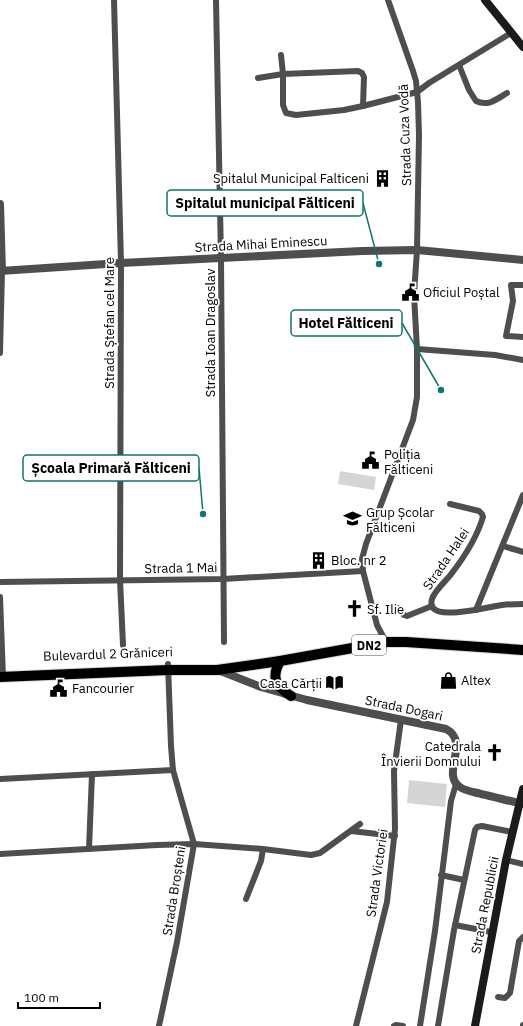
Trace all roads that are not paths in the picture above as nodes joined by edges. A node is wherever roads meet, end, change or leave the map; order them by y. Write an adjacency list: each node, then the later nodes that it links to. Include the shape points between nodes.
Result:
1 (114, 0): 18 (street, Strada Ștefan cel Mare)
2 (216, 0): 16 (street, Strada Ioan Dragoslav)
3 (388, 0): 11 (street, Strada Cuza Vodă, via 413,71)
4 (485, 0): 5 (main road)
5 (511, 33): 6 (main road); 8 (street)
6 (523, 47)
7 (281, 56): 9 (street)
8 (460, 65): 11 (street); 12 (street, via 476,101 488,104)
9 (283, 74): 10 (street); 13 (street, via 358,70 364,77); 13 (street, via 283,105 286,113 296,115)
10 (258, 78)
11 (417, 92): 13 (street); 15 (street, Strada Cuza Vodă)
12 (507, 93)
13 (363, 106)
14 (0, 204): 19 (street)
15 (417, 250): 16 (street, Strada Mihai Eminescu); 17 (street, Strada Mihai Eminescu); 22 (street, Strada Cuza Vodă, via 414,295)
16 (221, 259): 18 (street, Strada Mihai Eminescu); 30 (street, Strada Ioan Dragoslav)
17 (523, 260)
18 (121, 263): 19 (street, Strada Mihai Eminescu); 31 (street, Strada Ștefan cel Mare)
19 (1, 271): 23 (street)
20 (523, 285): 21 (street, via 511,285 513,301 506,336)
21 (523, 337)
22 (417, 349): 24 (street); 29 (street, Strada Cuza Vodă, via 417,397 413,420 366,544 362,559)
23 (0, 353)
24 (523, 360)
25 (523, 495): 27 (street)
26 (450, 504): 35 (street, Strada Halei, via 479,511 483,517 472,543 432,598)
27 (503, 546): 28 (street); 37 (street)
28 (523, 552)
29 (363, 571): 30 (street, Strada 1 Mai); 38 (street, Strada Cuza Vodă, via 377,625)
30 (223, 579): 31 (street, Strada 1 Mai); 39 (street, Strada Ioan Dragoslav)
31 (120, 580): 32 (street, Strada 1 Mai); 40 (street, Strada Ștefan cel Mare)
32 (0, 582)
33 (0, 597): 46 (street)
34 (523, 604): 37 (street, Strada Halei)
35 (432, 606): 36 (street, via 407,616); 37 (street, Strada Halei, via 444,612)
36 (398, 608)
37 (476, 610)
38 (385, 640): 41 (main road, DN2, via 406,637); 42 (main road, DN2); 43 (main road, DN2); 44 (main road, DN2)
39 (224, 642)
40 (123, 645)
41 (523, 645)
42 (523, 650)
43 (280, 661): 44 (main road, DN2); 48 (main road, via 275,679)
44 (224, 666): 45 (main road, Bulevardul 2 Grăniceri / DN2); 47 (street, Strada Dogari); 47 (street, Strada Dogari)
45 (168, 667): 46 (main road, Bulevardul 2 Grăniceri / DN2); 50 (street, Strada Broșteni)
46 (1, 674)
47 (254, 683): 48 (street, Strada Dogari)
48 (291, 696): 49 (street, Strada Dogari)
49 (401, 720): 53 (street, Strada Dogari, via 452,732 456,739 452,776); 59 (street, Strada Victoriei, via 394,771)
50 (173, 770): 51 (street); 60 (street, Strada Broșteni)
51 (92, 774): 52 (street); 61 (street)
52 (0, 779)
53 (456, 784): 55 (street, via 470,791); 66 (street, via 452,796)
54 (523, 789): 55 (main road, Strada Republicii)
55 (521, 804): 58 (main road, Strada Republicii)
56 (360, 824): 57 (street)
57 (351, 832): 59 (street); 62 (street, via 320,853 311,855)
58 (512, 832): 64 (main road, Strada Republicii); 67 (street, via 477,827)
59 (395, 836): 74 (street, Strada Victoriei, via 387,902)
60 (192, 844): 61 (street); 62 (street); 73 (street, Strada Broșteni, via 177,942)
61 (89, 849): 63 (street)
62 (263, 849): 68 (street, via 261,862)
63 (0, 854)
64 (506, 860): 65 (street); 70 (main road, Strada Republicii)
65 (523, 864)
66 (442, 875): 67 (street); 77 (street)
67 (464, 880): 69 (street)
68 (246, 899)
69 (455, 925): 70 (street); 78 (street)
70 (492, 932): 79 (main road, Strada Republicii)
71 (523, 937): 72 (street, via 518,940 510,993 505,998)
72 (498, 997)
73 (159, 1026)
74 (356, 1026)
75 (394, 1026): 76 (street)
76 (403, 1026)
77 (420, 1026)
78 (438, 1026)
79 (475, 1026)

